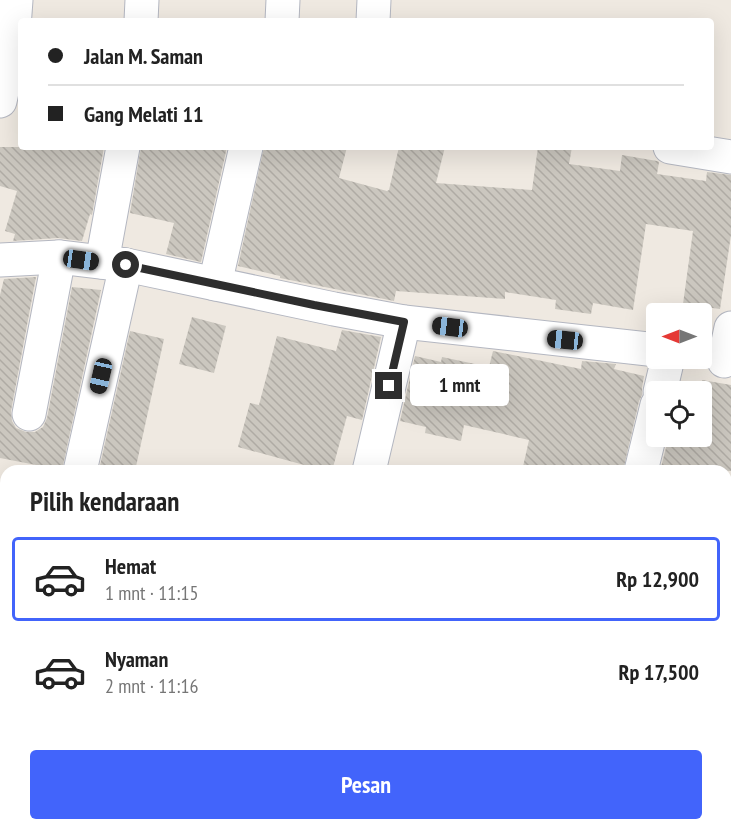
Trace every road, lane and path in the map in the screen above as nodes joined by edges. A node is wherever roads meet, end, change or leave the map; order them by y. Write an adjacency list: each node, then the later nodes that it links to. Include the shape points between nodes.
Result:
1 (16, 0): 8 (street, via 13,41)
2 (142, 0): 5 (street)
3 (283, 0): 6 (street)
4 (374, 0): 7 (street)
5 (141, 18)
6 (282, 18)
7 (373, 18)
8 (0, 101)
9 (123, 150): 15 (street)
10 (245, 150): 16 (street)
11 (688, 150): 12 (street)
12 (731, 157)
13 (59, 257): 14 (street); 15 (street); 21 (street)
14 (0, 260)
15 (114, 264): 16 (street); 23 (street)
16 (215, 284): 17 (street)
17 (404, 322): 19 (street); 24 (street)
18 (731, 328): 20 (street)
19 (646, 349)
20 (719, 360)
21 (29, 414)
22 (647, 447): 25 (street)
23 (81, 465)
24 (370, 465)
25 (642, 465)

